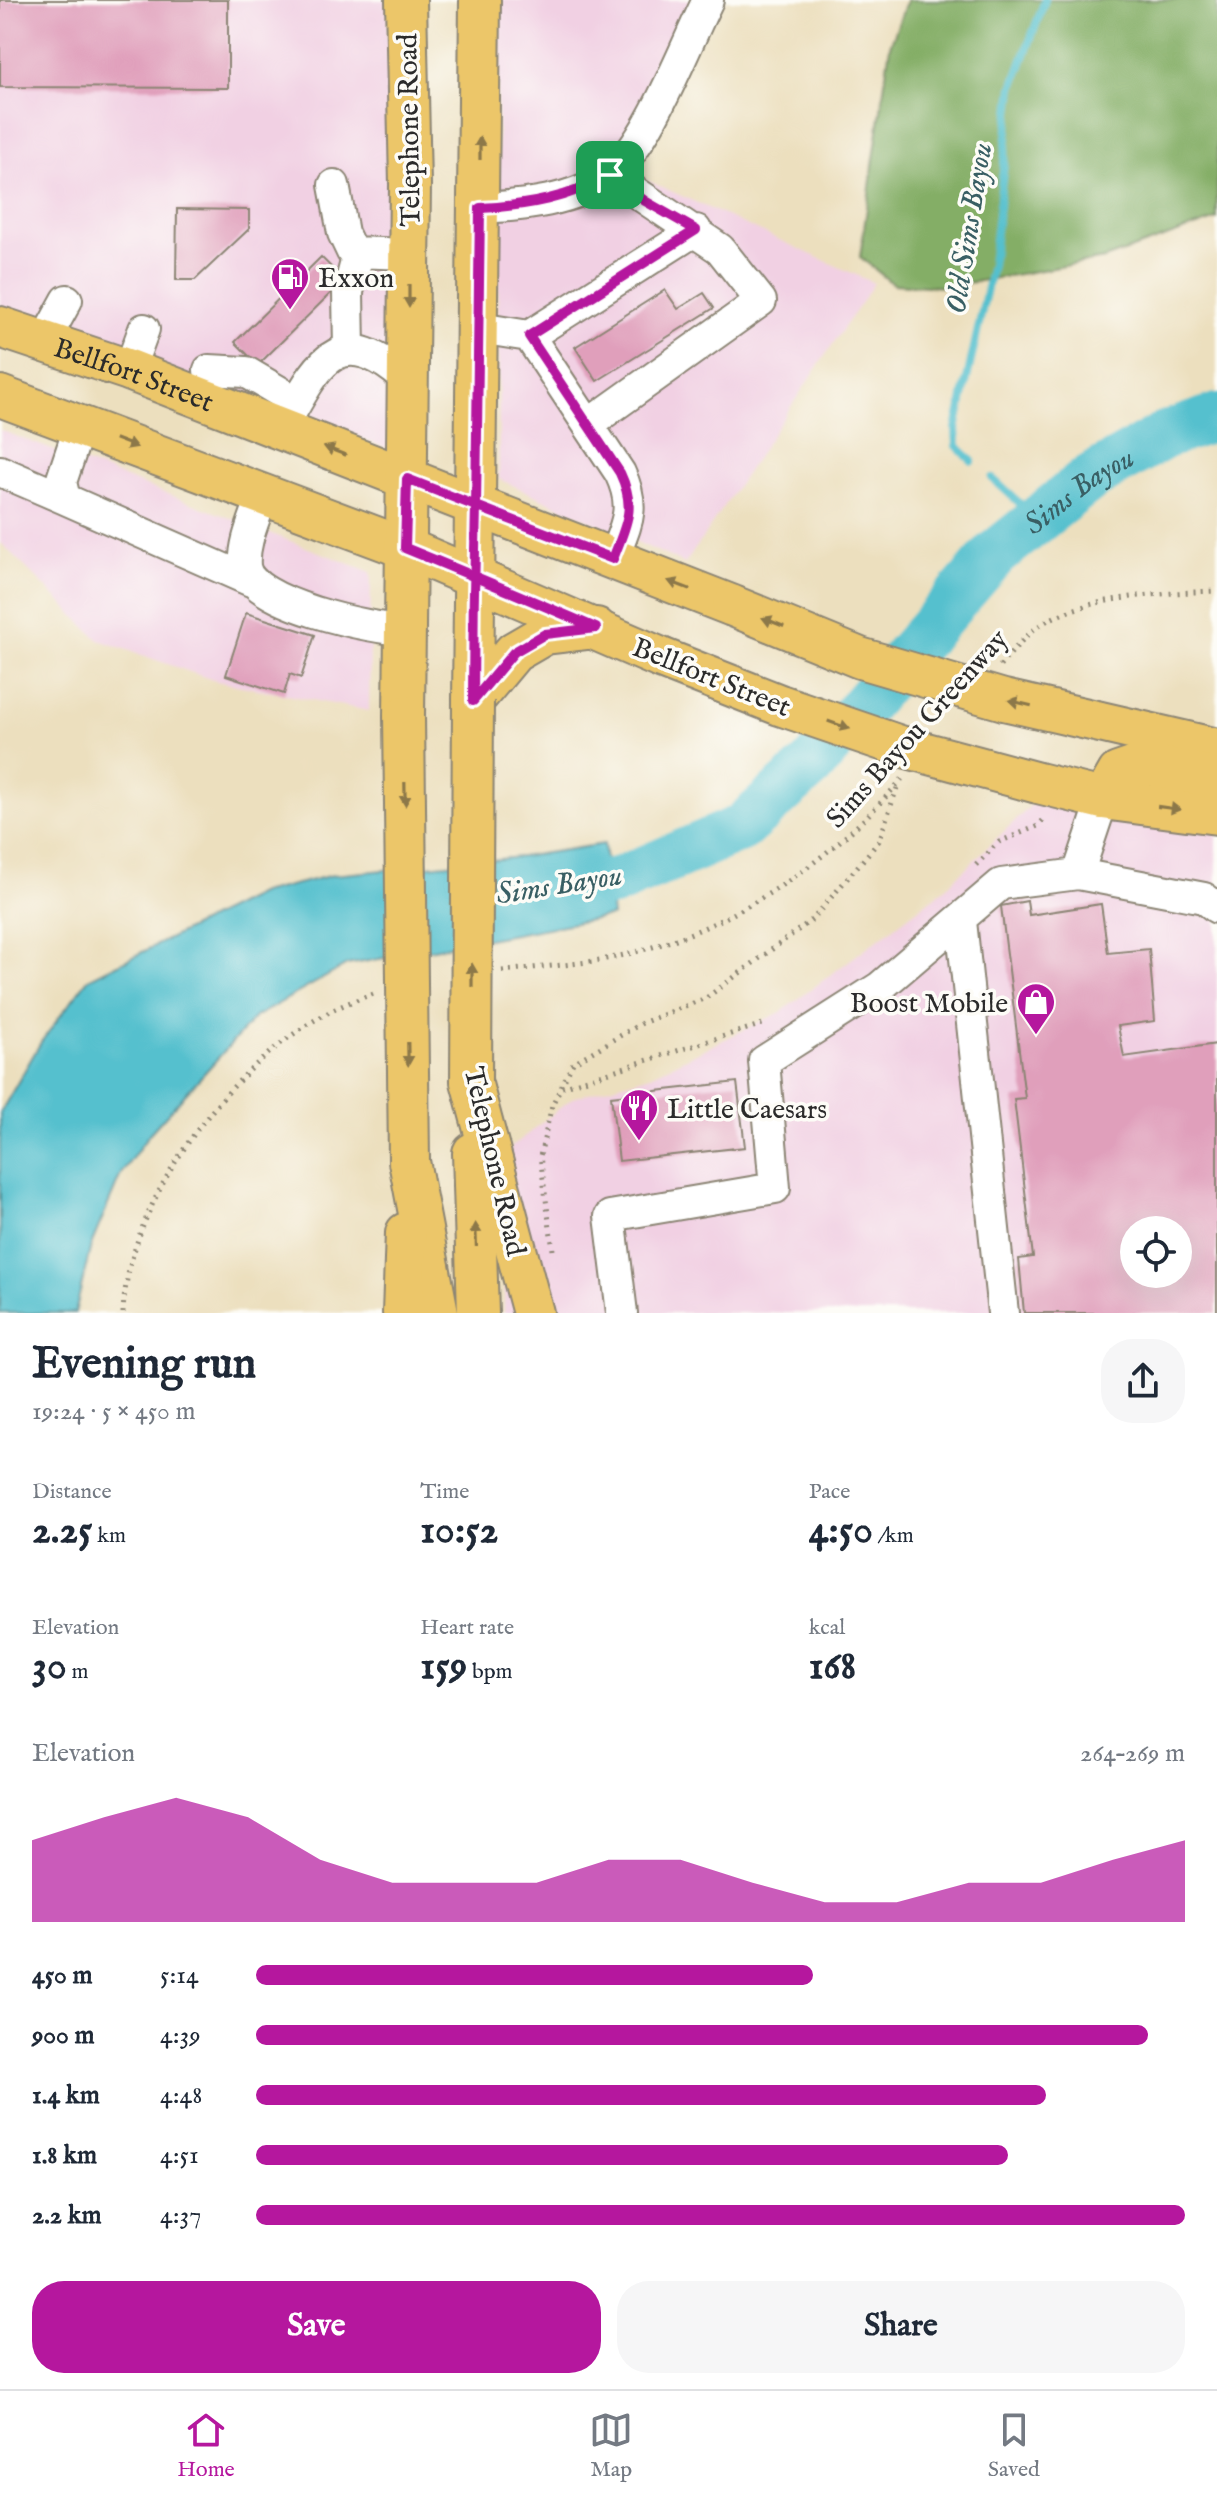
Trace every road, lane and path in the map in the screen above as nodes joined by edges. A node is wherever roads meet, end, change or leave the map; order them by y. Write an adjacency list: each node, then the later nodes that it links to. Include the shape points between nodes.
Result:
1 (406, 0): 9 (main road, Telephone Road)
2 (480, 0): 6 (main road, Telephone Road, one-way to 2)
3 (708, 0): 4 (street, via 634,150)
4 (610, 175): 6 (street, via 580,192 516,207); 7 (street)
5 (334, 185): 8 (street, via 348,247)
6 (480, 208): 12 (main road, Telephone Road)
7 (696, 230): 14 (street); 22 (street, via 720,249 761,301)
8 (358, 254): 9 (street); 16 (street, via 348,292)
9 (409, 254): 19 (main road, Telephone Road, one-way to 19)
10 (67, 300): 15 (street)
11 (0, 327): 15 (main road, Bellfort Street)
12 (479, 328): 14 (street); 28 (main road, Telephone Road)
13 (144, 329): 17 (street)
14 (529, 336): 22 (street)
15 (44, 342): 17 (main road, Bellfort Street); 20 (main road)
16 (349, 350): 19 (street, via 367,351); 21 (street, via 329,358)
17 (129, 370): 21 (main road, Bellfort Street)
18 (209, 370): 21 (street, via 246,372)
19 (408, 381): 25 (main road, Telephone Road)
20 (11, 400): 23 (main road, Bellfort Street)
21 (289, 416): 25 (main road, Bellfort Street, one-way to 21)
22 (590, 423): 30 (street, via 631,495)
23 (80, 425): 26 (main road, Bellfort Street, one-way to 26); 27 (street, via 61,482)
24 (0, 471): 27 (street)
25 (407, 479): 28 (main road, Bellfort Street); 29 (main road, Telephone Road)
26 (263, 494): 29 (main road, Bellfort Street); 32 (street, via 248,537 245,568)
27 (65, 499): 32 (street)
28 (476, 506): 30 (main road, Bellfort Street); 31 (main road, Telephone Road)
29 (405, 548): 31 (main road, Bellfort Street); 35 (main road, Telephone Road)
30 (613, 559): 38 (main road, Bellfort Street, one-way to 30, bridge, via 1004,700 860,658)
31 (474, 576): 34 (main road, Bellfort Street); 37 (main road, Telephone Road)
32 (251, 581): 35 (street, via 274,597 370,628)
33 (1217, 591): 36 (path, Sims Bayou Greenway, via 1076,609 1029,634)
34 (596, 628): 37 (main road, via 545,634 514,652); 42 (main road, Bellfort Street, one-way to 42, bridge, via 661,658 900,746)
35 (405, 630): 54 (main road, Telephone Road, one-way to 54, bridge)
36 (999, 668)
37 (473, 701): 52 (main road, Telephone Road, one-way to 37, bridge)
38 (1217, 749)
39 (909, 772): 41 (path, Sims Bayou Greenway)
40 (1217, 778): 43 (main road, via 1144,764 1118,773)
41 (899, 783): 49 (path, Sims Bayou Greenway, via 822,859 717,922 611,958); 53 (path, via 879,841 813,919 706,998 642,1023 573,1063)
42 (1050, 786): 43 (main road, Bellfort Street); 46 (path, via 1038,826 999,842)
43 (1103, 799): 44 (main road, Bellfort Street, one-way to 44); 45 (street)
44 (1217, 814)
45 (1078, 874): 47 (street, via 1204,898); 48 (street, via 1001,884)
46 (967, 876)
47 (1217, 908)
48 (961, 921): 61 (street, via 880,987 764,1061 775,1188 610,1216); 62 (street)
49 (488, 973)
50 (376, 994): 56 (path, via 326,1016 282,1044 234,1086 187,1144 138,1238 124,1285)
51 (778, 1019): 53 (path)
52 (471, 1081): 59 (main road, one-way to 52); 60 (main road, Telephone Road)
53 (561, 1087): 55 (path, via 540,1156 552,1238)
54 (409, 1161): 57 (main road); 58 (main road, Telephone Road)
55 (549, 1259)
56 (123, 1313)
57 (403, 1313)
58 (438, 1313)
59 (478, 1313)
60 (533, 1313)
61 (622, 1313)
62 (1003, 1313)

